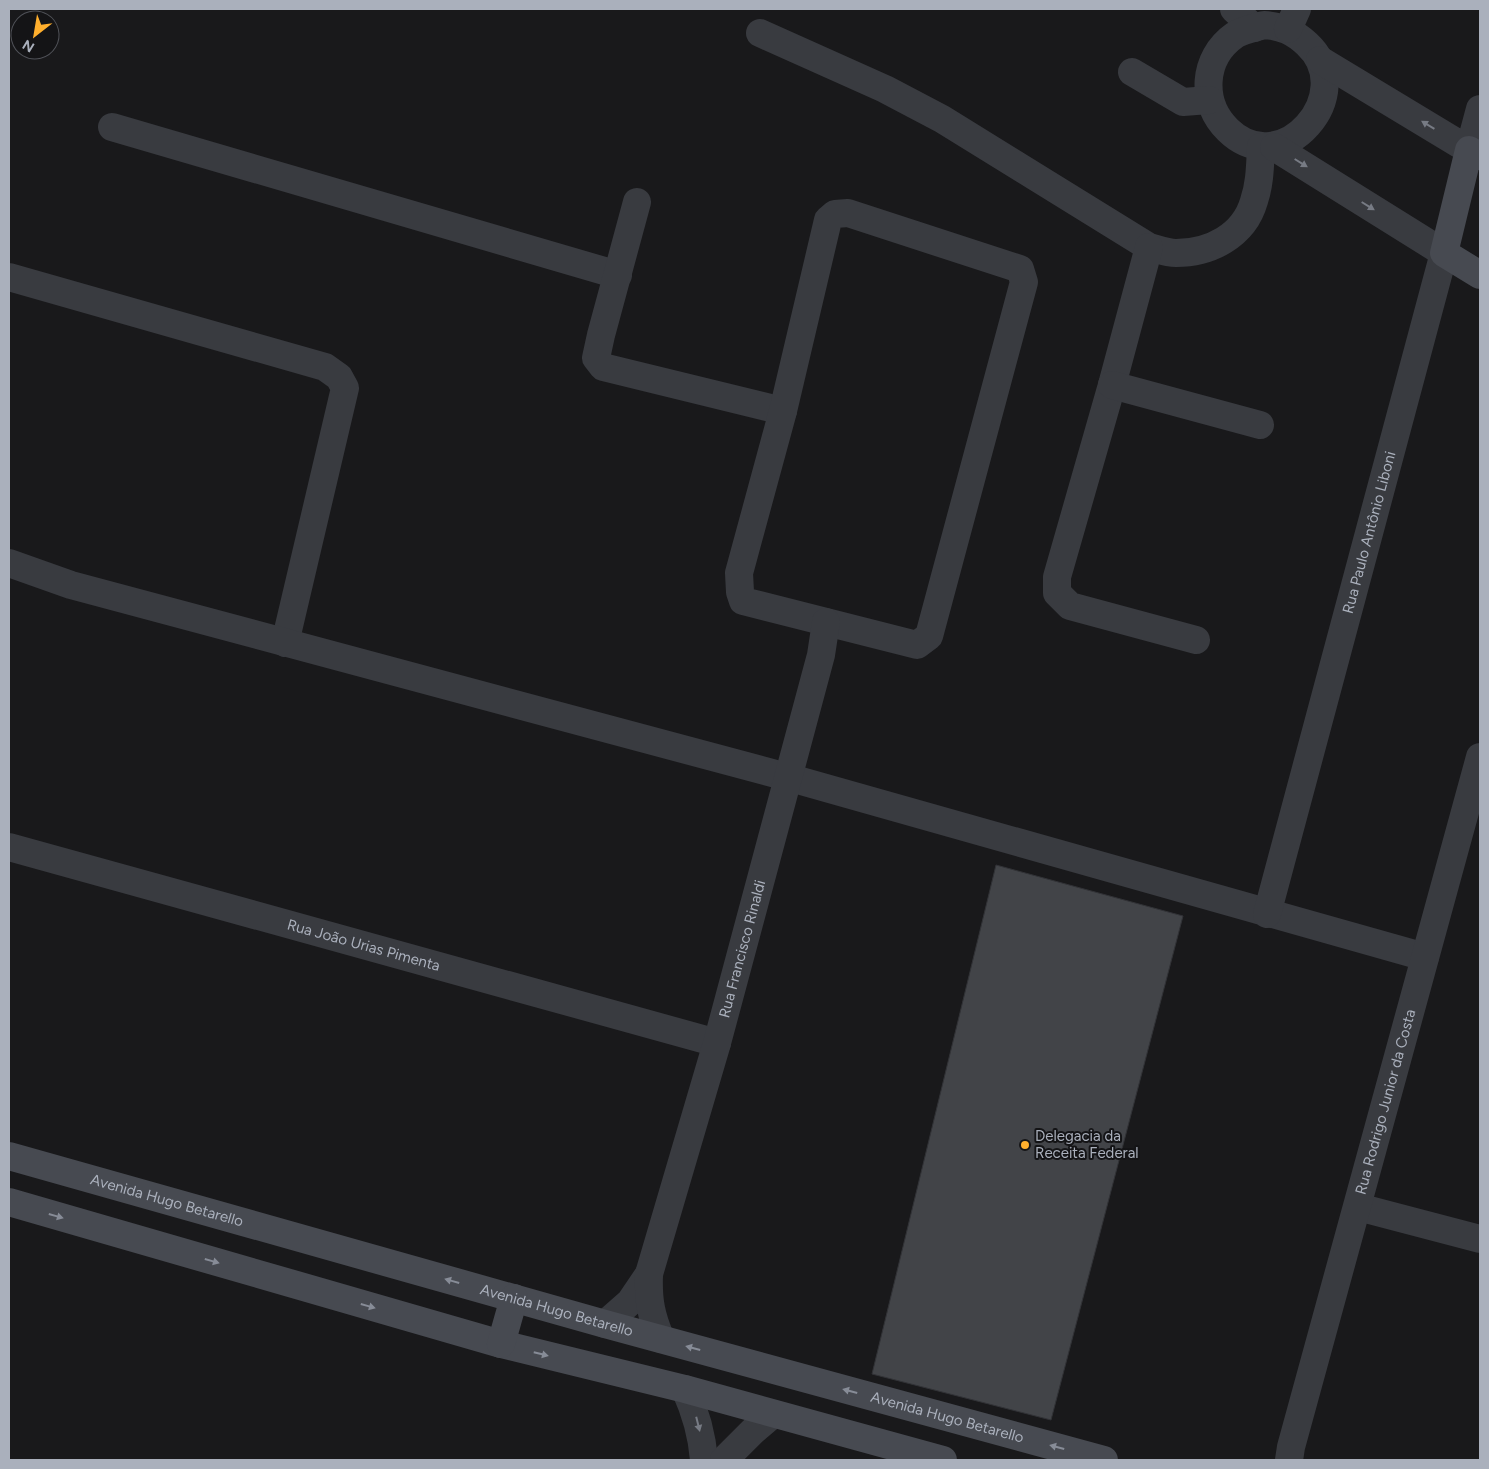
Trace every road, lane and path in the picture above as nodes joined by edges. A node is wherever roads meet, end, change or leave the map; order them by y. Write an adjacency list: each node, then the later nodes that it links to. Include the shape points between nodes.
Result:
1 (1234, 9): 3 (street)
2 (1293, 19): 3 (street, via 1276,26); 5 (street)
3 (1254, 28): 7 (street, via 1236,35 1222,47 1212,63 1207,81)
4 (760, 33): 13 (street, via 885,89 942,119)
5 (1320, 60): 10 (street, via 1326,80 1322,104 1310,124 1293,138); 11 (street, one-way to 5)
6 (1132, 72): 7 (street, via 1183,102)
7 (1209, 100): 10 (street, via 1216,117 1228,131 1245,141)
8 (1480, 109): 11 (street)
9 (112, 127): 15 (street)
10 (1268, 147): 13 (street, via 1254,203 1232,236 1215,246 1194,251 1174,253); 14 (street, one-way to 14)
11 (1475, 153): 14 (street, Rua Paulo Antônio Liboni)
12 (636, 202): 15 (street)
13 (1149, 247): 18 (street)
14 (1444, 253): 16 (street); 28 (street, Rua Paulo Antônio Liboni)
15 (618, 275): 19 (street, via 596,358 604,367)
16 (1480, 275)
17 (9, 277): 24 (street, via 325,368 340,378 345,388)
18 (1112, 385): 20 (street); 23 (street, via 1057,577 1057,593 1070,606)
19 (782, 411): 22 (street, via 739,573 740,592 743,601); 22 (street, via 828,220 836,214 848,213 1020,269 1024,282 929,636 917,645)
20 (1260, 425)
21 (9, 563): 24 (street, via 71,585)
22 (826, 622): 26 (street, Rua Francisco Rinaldi, via 821,655)
23 (1196, 640)
24 (285, 642): 26 (street)
25 (1480, 757): 29 (street, Rua Rodrigo Junior da Costa)
26 (787, 777): 28 (street); 30 (street, Rua Francisco Rinaldi)
27 (9, 847): 30 (street, Rua João Urias Pimenta)
28 (1267, 914): 29 (street)
29 (1425, 957): 33 (street, Rua Rodrigo Junior da Costa)
30 (717, 1043): 35 (street, Rua Francisco Rinaldi)
31 (9, 1156): 36 (street, Avenida Hugo Betarello, one-way to 31)
32 (9, 1202): 39 (street, one-way to 39)
33 (1358, 1207): 34 (street); 42 (street, Rua Rodrigo Junior da Costa)
34 (1480, 1239)
35 (649, 1274): 37 (street, Rua Francisco Rinaldi, via 630,1302); 38 (street, Rua Francisco Rinaldi, via 650,1308)
36 (514, 1298): 37 (street, Avenida Hugo Betarello); 39 (street)
37 (605, 1324): 38 (street, Avenida Hugo Betarello)
38 (661, 1339): 46 (street, Avenida Hugo Betarello, one-way to 38)
39 (501, 1344): 40 (street, one-way to 40)
40 (684, 1389): 41 (street); 43 (street, one-way to 43, via 696,1413)
41 (773, 1414): 44 (street); 45 (street)
42 (1288, 1456)
43 (704, 1460)
44 (724, 1460)
45 (944, 1460)
46 (1104, 1460)

